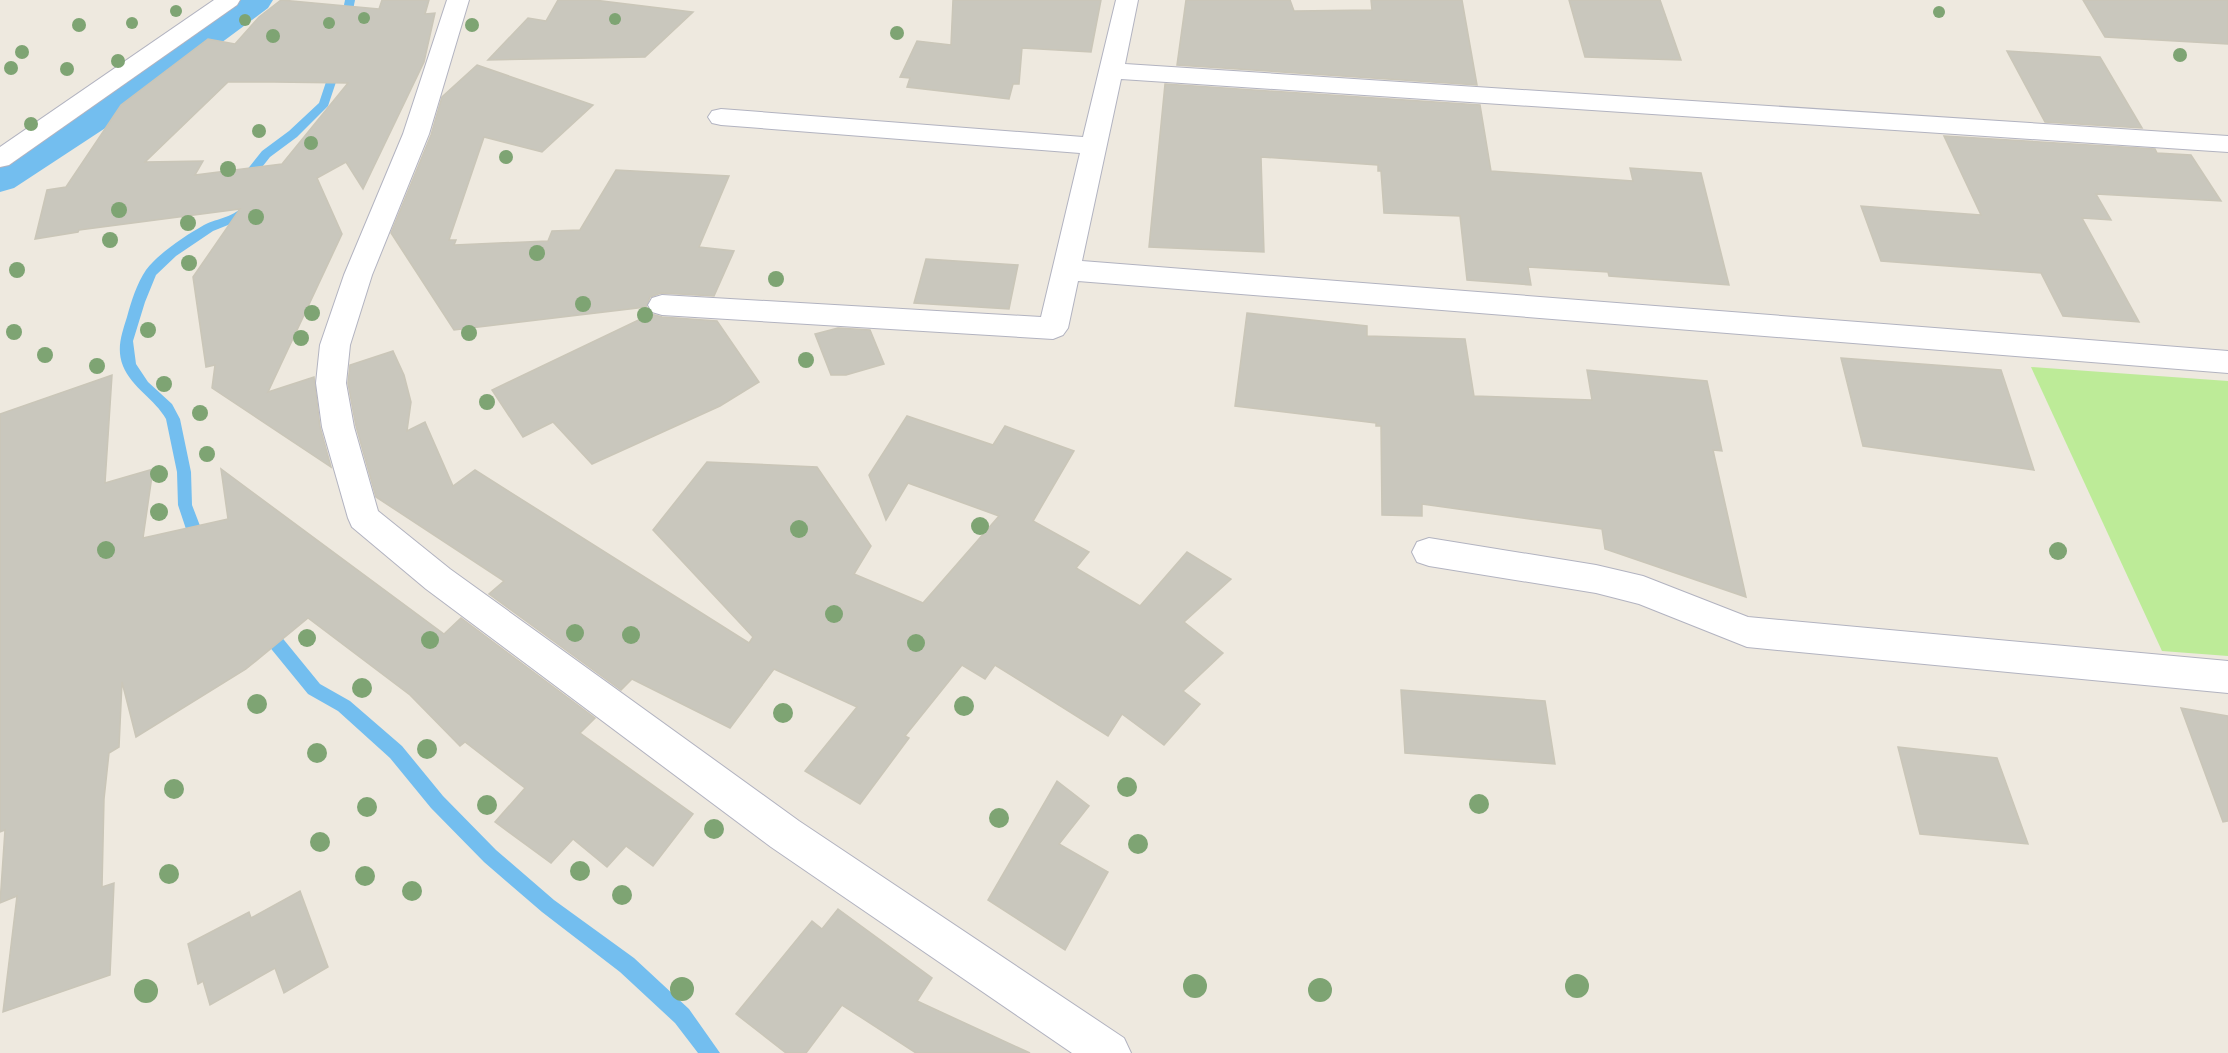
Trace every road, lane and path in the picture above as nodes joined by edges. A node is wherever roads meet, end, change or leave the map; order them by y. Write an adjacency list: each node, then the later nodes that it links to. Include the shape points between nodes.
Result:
1 (229, 0): 8 (street)
2 (458, 0): 14 (street, via 416,134 358,274 335,345 331,383 338,427 364,518 438,579 786,834)
3 (1128, 0): 4 (street)
4 (1112, 71): 6 (street); 7 (street)
5 (721, 117): 7 (street)
6 (2228, 144)
7 (1095, 146): 9 (street)
8 (0, 159)
9 (1066, 270): 10 (street, via 1053,328); 11 (street)
10 (662, 305)
11 (2228, 362)
12 (1429, 552): 13 (street, via 1605,581 1643,591 1747,632)
13 (2228, 677)
14 (1109, 1053)

